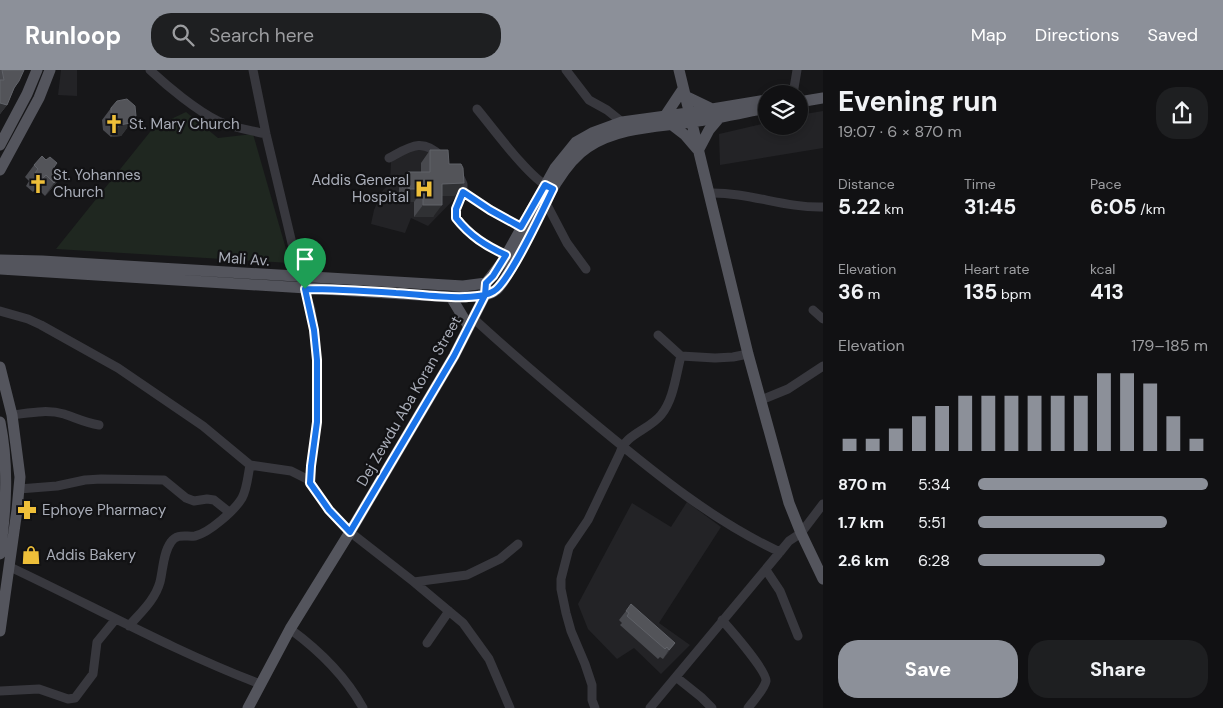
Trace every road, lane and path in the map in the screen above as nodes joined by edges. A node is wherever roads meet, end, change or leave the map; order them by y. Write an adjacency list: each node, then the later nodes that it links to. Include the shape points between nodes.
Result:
1 (37, 70): 22 (main road)
2 (50, 70): 25 (main road, via 39,98)
3 (150, 70): 21 (street, via 179,95 217,120)
4 (253, 70): 21 (street)
5 (566, 70): 20 (street, via 588,100)
6 (679, 70): 10 (main road)
7 (797, 70): 8 (street)
8 (794, 85)
9 (823, 91): 11 (main road)
10 (684, 92): 17 (main road); 18 (main road); 19 (main road)
11 (808, 93)
12 (823, 98): 13 (main road)
13 (808, 100)
14 (758, 102): 17 (main road, Dej Zewdu Aba Koran Street)
15 (477, 109): 26 (street, via 526,167)
16 (758, 109): 17 (main road, Dej Zewdu Aba Koran Street)
17 (716, 113): 18 (main road, Dej Zewdu Aba Koran Street); 23 (main road)
18 (690, 118): 19 (main road, Dej Zewdu Aba Koran Street); 23 (main road)
19 (668, 120): 20 (main road, Dej Zewdu Aba Koran Street); 23 (main road); 26 (main road, Dej Zewdu Aba Koran Street, via 594,143 578,154)
20 (622, 122): 26 (main road, Dej Zewdu Aba Koran Street, via 576,142 555,168)
21 (266, 134): 37 (street)
22 (0, 145)
23 (699, 151): 28 (main road)
24 (389, 158): 27 (street, via 413,146 424,145 438,153 458,173)
25 (0, 170)
26 (549, 187): 29 (main road, Dej Zewdu Aba Koran Street); 31 (main road, Dej Zewdu Aba Koran Street)
27 (463, 192): 31 (street); 32 (street, via 456,218 473,236)
28 (710, 194): 30 (street, via 738,194); 47 (main road)
29 (546, 203): 36 (street, via 567,243); 40 (main road, Dej Zewdu Aba Koran Street, via 504,280 496,291)
30 (823, 207)
31 (521, 227): 32 (main road, Dej Zewdu Aba Koran Street)
32 (506, 255): 38 (main road, Dej Zewdu Aba Koran Street)
33 (0, 260): 34 (main road, Mali Av.)
34 (41, 266): 35 (main road, Mali Av.); 37 (main road, Mali Av.); 39 (main road, Mali Av.)
35 (0, 269)
36 (586, 269)
37 (300, 278): 38 (main road, Mali Av., via 463,286); 39 (street)
38 (486, 283): 40 (main road)
39 (305, 289): 41 (main road, Mali Av.); 57 (street, via 317,360 317,422)
40 (485, 295): 41 (main road, Mali Av.); 45 (main road, Dej Zewdu Aba Koran Street)
41 (451, 297): 45 (main road)
42 (813, 310): 44 (street)
43 (0, 311): 56 (street, via 41,325 118,368 203,426)
44 (823, 319)
45 (471, 323): 55 (street); 61 (main road, Dej Zewdu Aba Koran Street)
46 (658, 335): 48 (street)
47 (748, 354): 48 (street, via 714,358); 51 (main road)
48 (680, 356): 55 (street, via 662,414)
49 (823, 366): 51 (street, via 788,389)
50 (0, 367): 52 (main road)
51 (761, 400): 62 (main road)
52 (12, 415): 54 (street, via 38,411 56,413); 58 (main road)
53 (0, 423): 65 (main road, via 7,483)
54 (99, 425)
55 (622, 446): 64 (street, via 727,523); 84 (street, via 588,520 569,548 561,578 562,600 586,664)
56 (250, 465): 57 (street, via 291,471); 60 (street, via 245,492)
57 (309, 481): 61 (street, via 329,510)
58 (20, 489): 60 (street, via 85,480 164,480 186,498 214,500); 66 (main road)
59 (823, 504): 62 (street)
60 (229, 512): 73 (street, via 204,533 177,536 172,541 156,592)
61 (350, 532): 69 (street); 74 (main road, Dej Zewdu Aba Koran Street)
62 (800, 533): 64 (street); 68 (main road)
63 (518, 544): 69 (street, via 500,559 467,575)
64 (780, 552): 67 (street)
65 (0, 554)
66 (10, 567): 71 (street); 75 (main road)
67 (766, 570): 72 (street); 76 (street, via 780,591)
68 (823, 579)
69 (414, 582): 70 (street)
70 (449, 611): 77 (street); 83 (street, via 472,634 489,659)
71 (115, 620): 73 (street); 80 (street, via 100,636 93,674 75,698 68,699 39,689)
72 (722, 620): 78 (street); 87 (street, via 765,677 765,684)
73 (129, 626): 79 (street)
74 (290, 629): 79 (main road, Dej Zewdu Aba Koran Street); 82 (street, via 332,664)
75 (0, 631)
76 (798, 636)
77 (427, 642)
78 (676, 677): 85 (street); 86 (street)
79 (260, 684): 81 (main road, Dej Zewdu Aba Koran Street)
80 (0, 692)
81 (248, 708)
82 (363, 708)
83 (510, 708)
84 (595, 708)
85 (650, 708)
86 (712, 708)
87 (748, 708)

